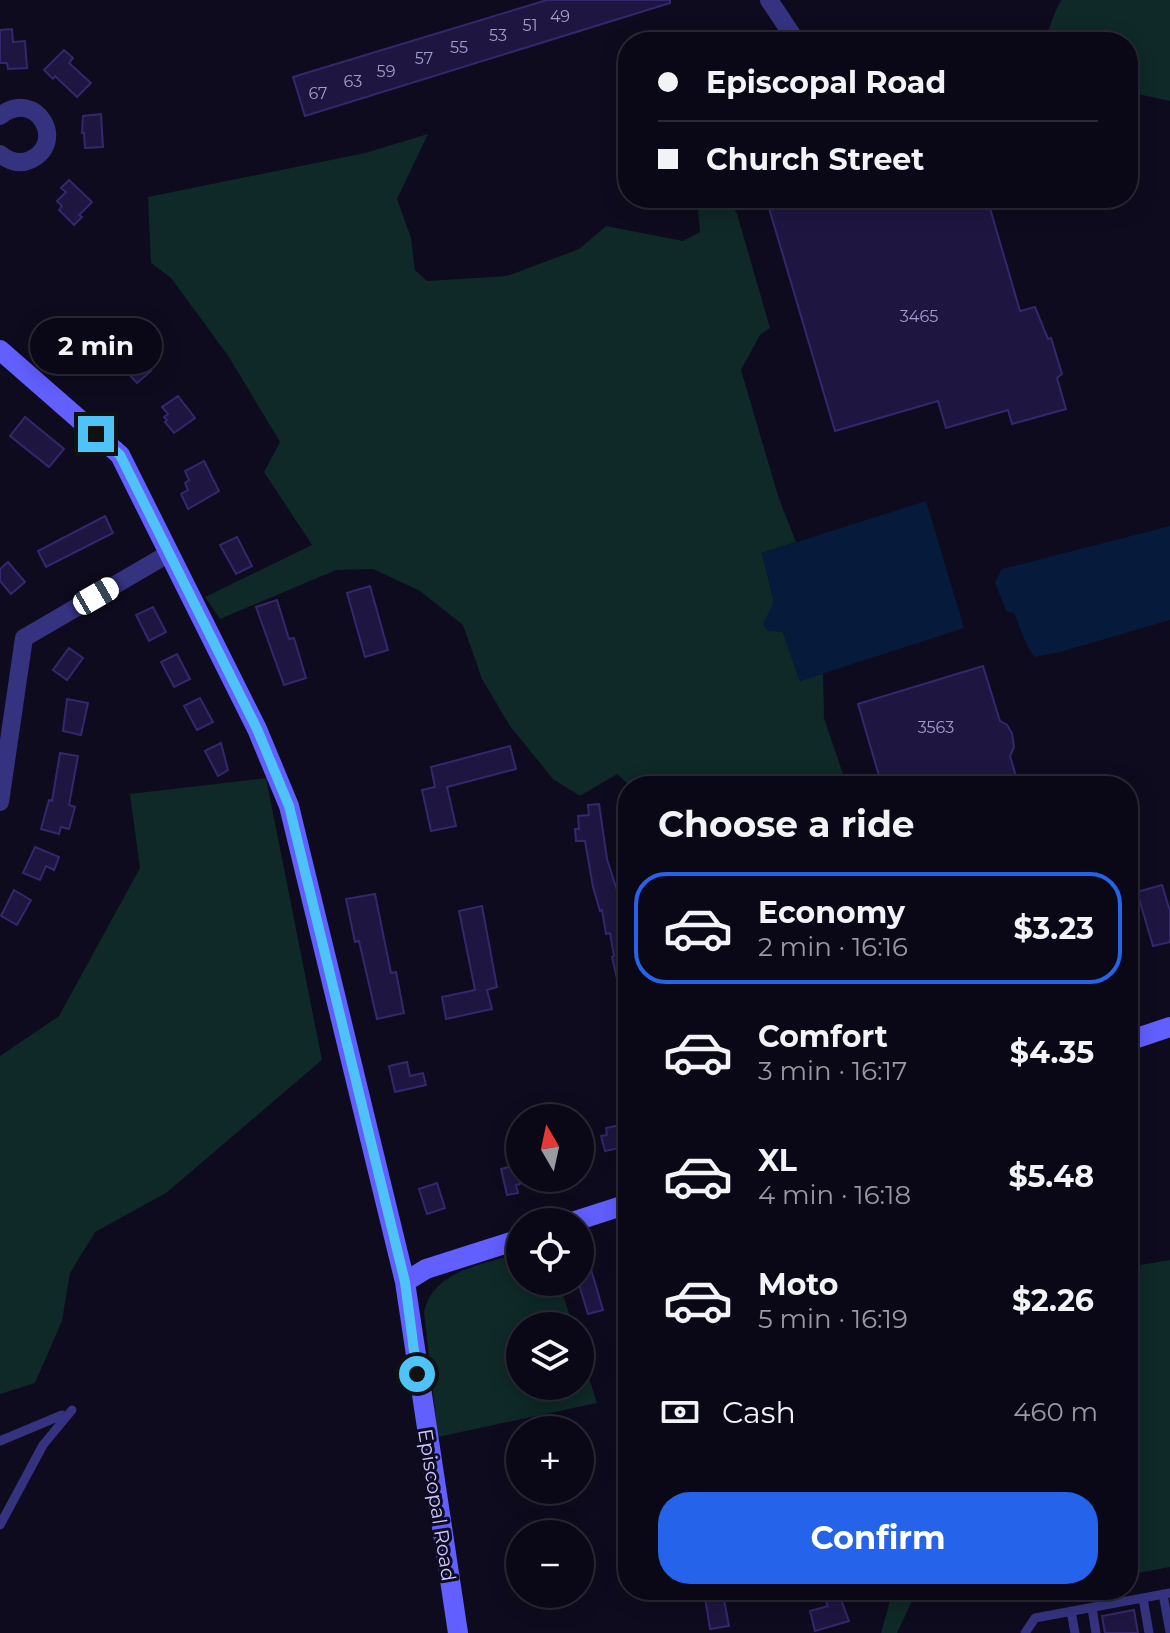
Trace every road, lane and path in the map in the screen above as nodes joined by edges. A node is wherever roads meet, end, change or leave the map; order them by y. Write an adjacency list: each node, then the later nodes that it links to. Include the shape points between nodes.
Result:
1 (769, 0): 2 (street)
2 (790, 32)
3 (0, 116): 4 (street, via 28,108 42,119 47,136 33,159 15,162)
4 (0, 154)
5 (0, 350): 6 (street, Episcopal Road, via 120,455)
6 (168, 554): 7 (street, via 24,638); 13 (street, Episcopal Road, via 257,729 289,806)
7 (0, 802)
8 (1170, 1027): 9 (street)
9 (1138, 1038)
10 (618, 1207): 11 (street)
11 (594, 1215)
12 (506, 1243): 13 (street, via 426,1269)
13 (405, 1282): 23 (street, Episcopal Road)
14 (0, 1441): 15 (lane, via 72,1410 43,1445)
15 (0, 1525)
16 (1166, 1594): 17 (lane); 22 (lane)
17 (1143, 1598): 18 (lane); 27 (lane)
18 (1138, 1599)
19 (1133, 1600): 20 (lane)
20 (1092, 1608): 21 (lane); 26 (lane)
21 (1071, 1611): 24 (lane, via 1035,1618); 25 (lane)
22 (1170, 1632)
23 (458, 1633)
24 (1025, 1633)
25 (1075, 1633)
26 (1096, 1633)
27 (1149, 1633)

